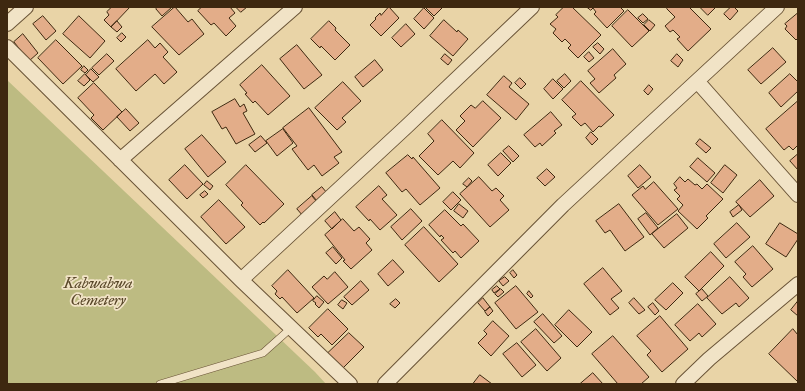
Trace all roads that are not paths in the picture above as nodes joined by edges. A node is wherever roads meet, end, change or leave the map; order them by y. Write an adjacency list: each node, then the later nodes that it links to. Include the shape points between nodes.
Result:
1 (26, 7): 5 (street)
2 (295, 7): 8 (street)
3 (532, 7): 10 (street)
4 (777, 7): 7 (street)
5 (7, 24)
6 (7, 47): 8 (street)
7 (697, 81): 9 (street); 15 (street, via 563,204)
8 (120, 160): 10 (street)
9 (798, 195)
10 (241, 280): 12 (street)
11 (798, 284): 16 (street)
12 (291, 328): 13 (lane, via 263,353); 14 (street)
13 (160, 384)
14 (350, 384)
15 (385, 384)
16 (683, 384)

